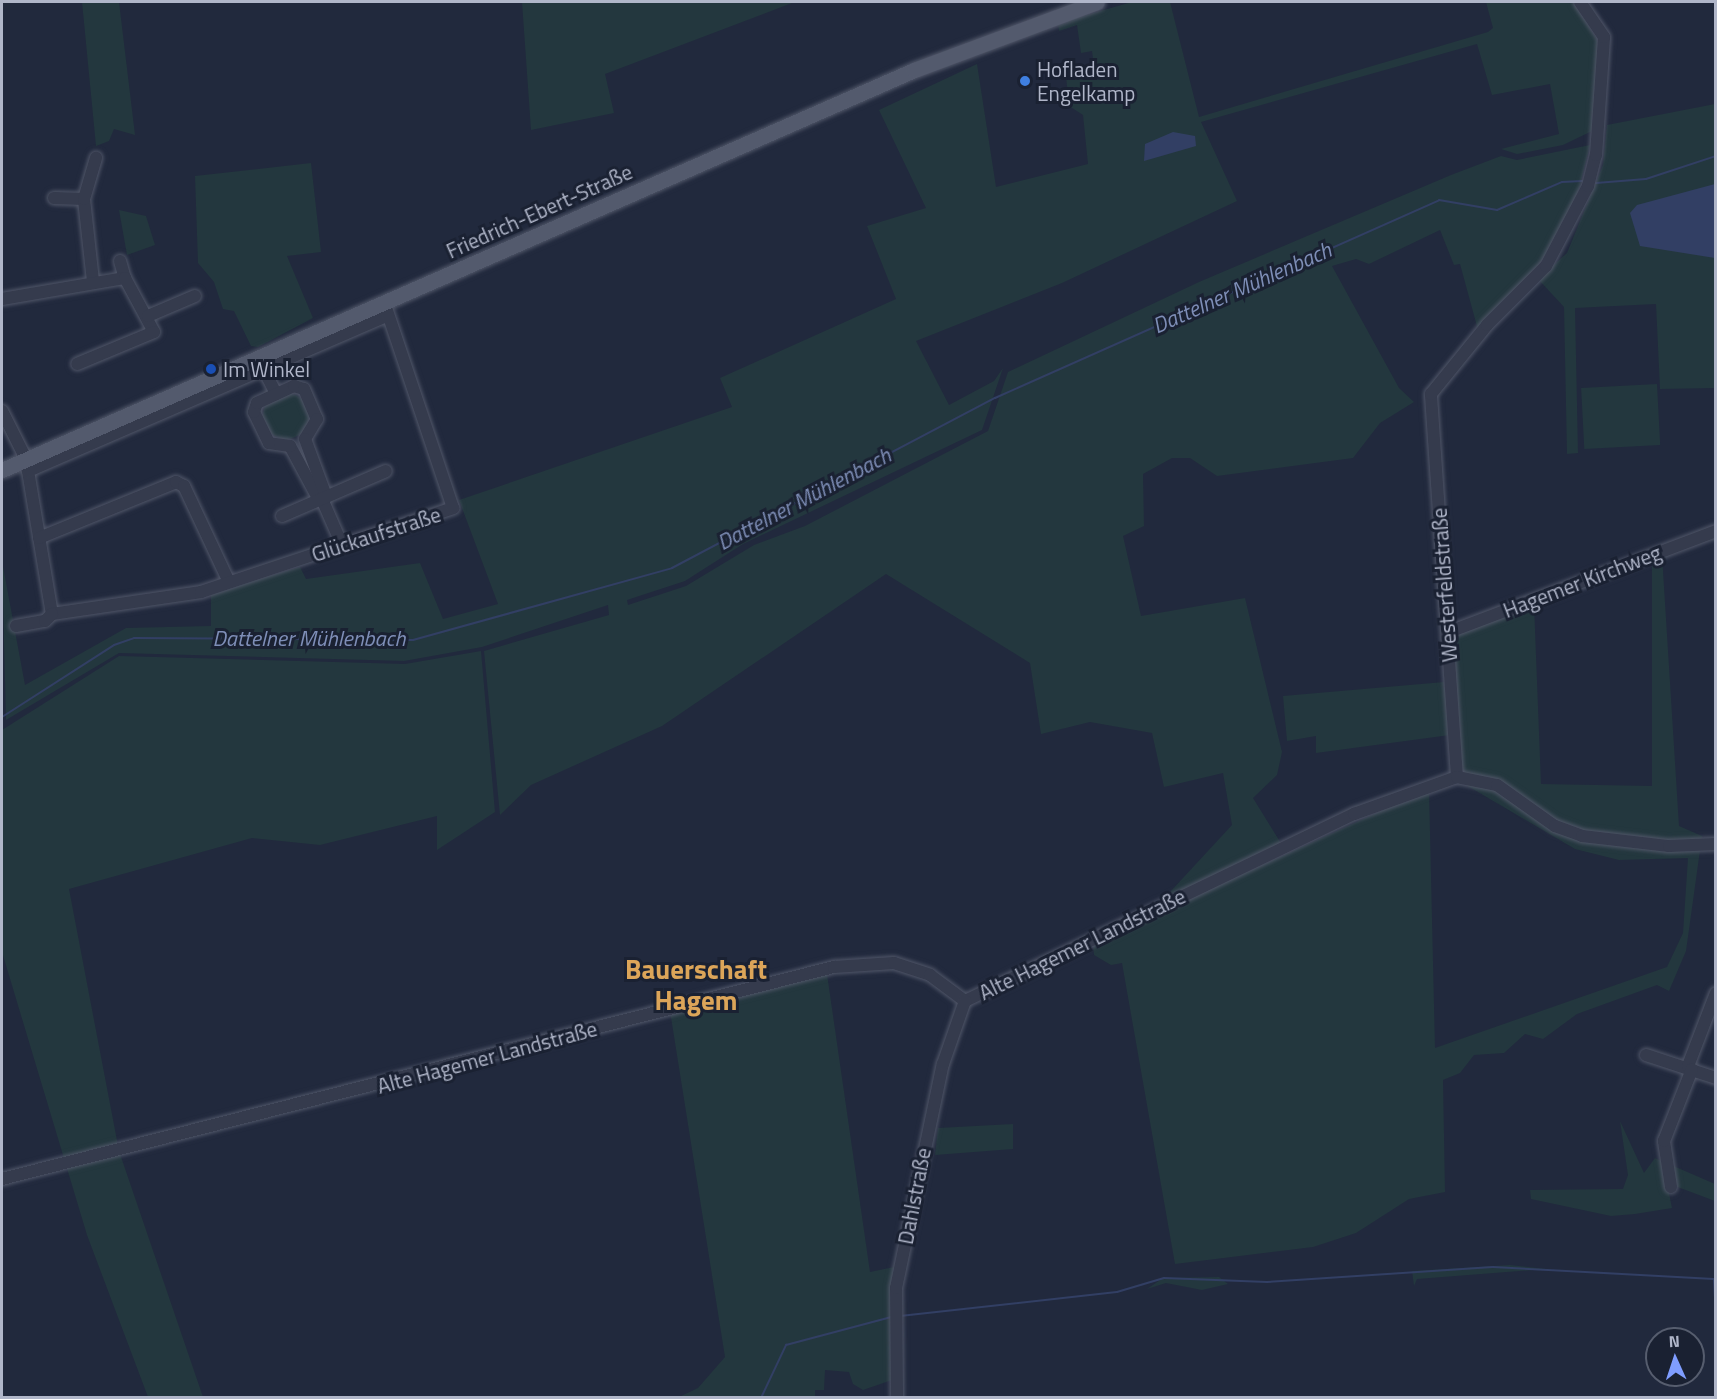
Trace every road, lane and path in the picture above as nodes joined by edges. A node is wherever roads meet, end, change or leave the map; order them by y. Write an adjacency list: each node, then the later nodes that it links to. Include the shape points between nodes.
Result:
1 (1097, 2): 11 (main road, Friedrich-Ebert-Straße, via 962,49)
2 (1580, 2): 28 (street, Westerfeldstraße, via 1604,37 1605,56 1596,155 1584,194 1546,266 1487,325 1431,394)
3 (96, 158): 5 (street)
4 (54, 198): 5 (street)
5 (84, 199): 8 (street)
6 (120, 261): 7 (street)
7 (126, 279): 8 (street); 12 (street, via 137,309)
8 (93, 281): 10 (street)
9 (195, 296): 12 (street)
10 (2, 299)
11 (386, 309): 14 (street, Friedrich-Ebert-Straße); 17 (main road, Friedrich-Ebert-Straße); 24 (street, Glückaufstraße, via 453,508)
12 (148, 316): 13 (street, via 154,332)
13 (77, 364)
14 (263, 368): 15 (street); 17 (street, Friedrich-Ebert-Straße)
15 (276, 394): 20 (street, via 257,403 254,412 269,443 290,447); 20 (street, via 294,386 304,389 317,422 304,439)
16 (2, 411): 17 (street)
17 (27, 465): 18 (main road, Friedrich-Ebert-Straße); 23 (street)
18 (2, 470)
19 (386, 471): 20 (street)
20 (322, 498): 21 (street); 24 (street)
21 (282, 516)
22 (1716, 531): 28 (street, Hagemer Kirchweg)
23 (39, 537): 25 (street, via 177,482 184,486); 26 (street)
24 (342, 545): 25 (street, Glückaufstraße)
25 (229, 582): 26 (street, Glückaufstraße, via 160,602)
26 (52, 614): 27 (street, Glückaufstraße, via 45,621)
27 (16, 626)
28 (1449, 632): 29 (street, Westerfeldstraße)
29 (1456, 777): 30 (street, via 1497,785 1555,826 1582,836 1669,846); 32 (street, Alte Hagemer Landstraße, via 1354,814)
30 (1716, 844)
31 (1714, 999): 34 (street)
32 (965, 1001): 36 (street, Alte Hagemer Landstraße, via 930,975 894,963 834,967); 38 (street, Dahlstraße, via 943,1064 896,1288)
33 (1646, 1055): 34 (street)
34 (1690, 1068): 35 (street); 37 (street, via 1664,1142)
35 (1716, 1078)
36 (2, 1179)
37 (1671, 1187)
38 (897, 1398)

